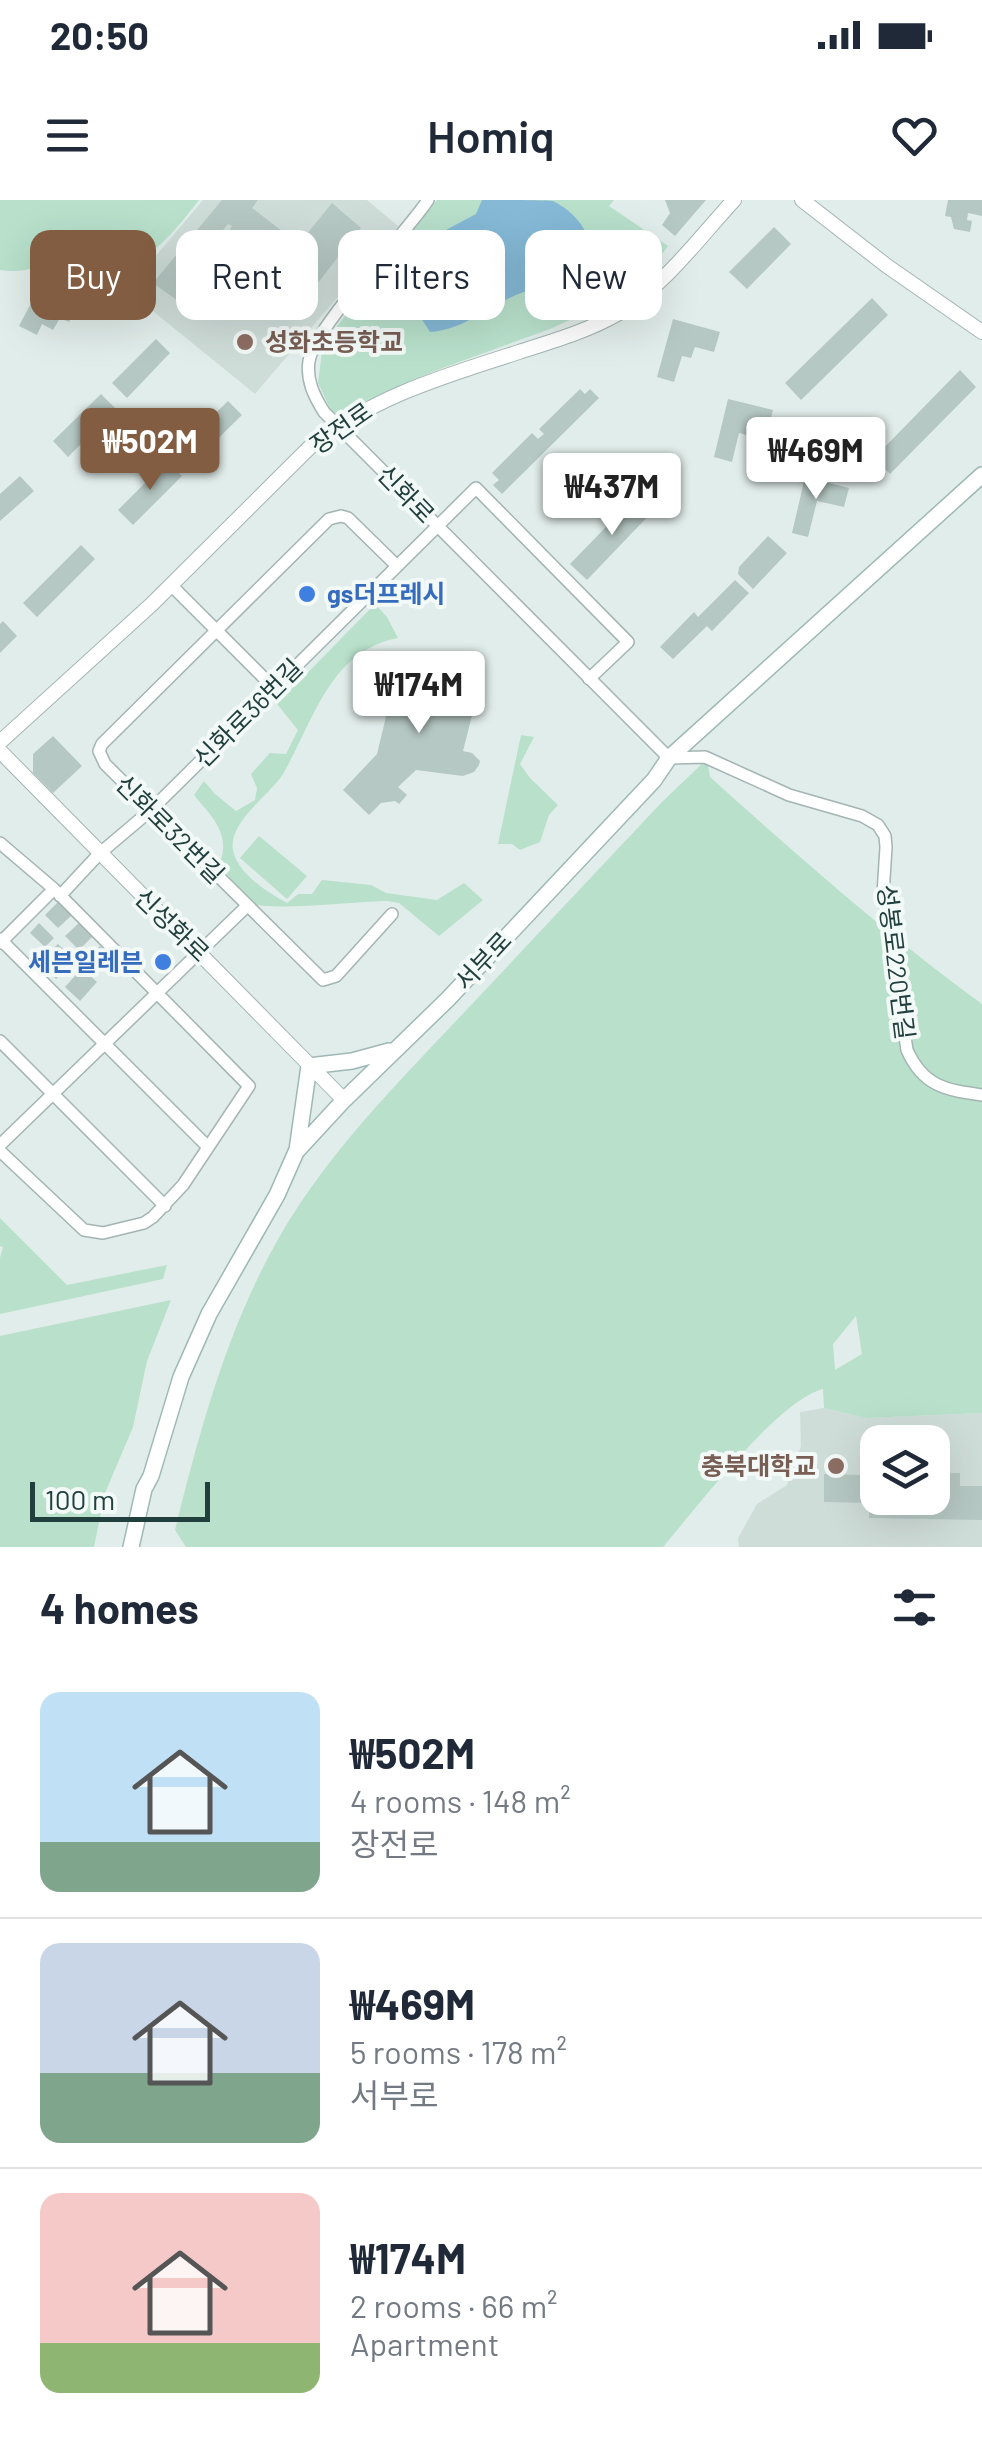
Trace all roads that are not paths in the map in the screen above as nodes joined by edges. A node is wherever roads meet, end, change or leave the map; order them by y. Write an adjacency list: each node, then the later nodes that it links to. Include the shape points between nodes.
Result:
1 (428, 200): 5 (street, 신화로, via 314,346 311,390)
2 (734, 200): 5 (street, 장전로, via 641,298 618,313 389,396)
3 (802, 200): 4 (street)
4 (982, 332)
5 (338, 424): 7 (street, 신화로); 9 (street, 장전로)
6 (982, 475): 15 (main road, 서부로)
7 (438, 527): 8 (street, 신화로36번길); 11 (street, 신화로); 11 (street, 신화로36번길, via 476,488 628,642)
8 (398, 566): 10 (street, 신화로32번길, via 348,518 336,516); 12 (street, 신화로36번길)
9 (172, 586): 10 (street); 13 (street, 장전로)
10 (217, 631): 12 (street); 16 (street, 신화로32번길, via 99,751)
11 (589, 679): 15 (street, 신화로)
12 (274, 688): 16 (street, 신화로36번길)
13 (0, 742)
14 (0, 751): 18 (street, 신성화로)
15 (668, 758): 27 (main road, 서부로); 29 (street, 성봉로220번길, via 705,757 878,825 885,836 883,894 907,1050 930,1082)
16 (151, 810): 18 (street, 신화로36번길); 20 (street, 신화로32번길)
17 (0, 843): 19 (street)
18 (99, 854): 19 (street, 신화로36번길); 23 (street, 신성화로)
19 (57, 893): 22 (street, 신화로36번길); 24 (street)
20 (247, 906): 21 (street, 신화로32번길, via 322,980 336,976); 23 (street)
21 (392, 914)
22 (1, 941): 26 (street)
23 (200, 951): 24 (street); 28 (street, 신성화로)
24 (156, 993): 26 (street); 32 (street, via 249,1086)
25 (0, 1041): 30 (street)
26 (106, 1044): 30 (street); 32 (street)
27 (393, 1050): 28 (main road); 31 (main road, 서부로)
28 (308, 1066): 31 (street, 신성화로); 34 (main road)
29 (982, 1095)
30 (54, 1096): 33 (street); 35 (street)
31 (344, 1100): 34 (main road, 서부로)
32 (208, 1147): 35 (street)
33 (0, 1148): 35 (street, via 84,1230 144,1223)
34 (296, 1152): 36 (main road, 서부로, via 181,1378)
35 (164, 1206)
36 (131, 1547)

